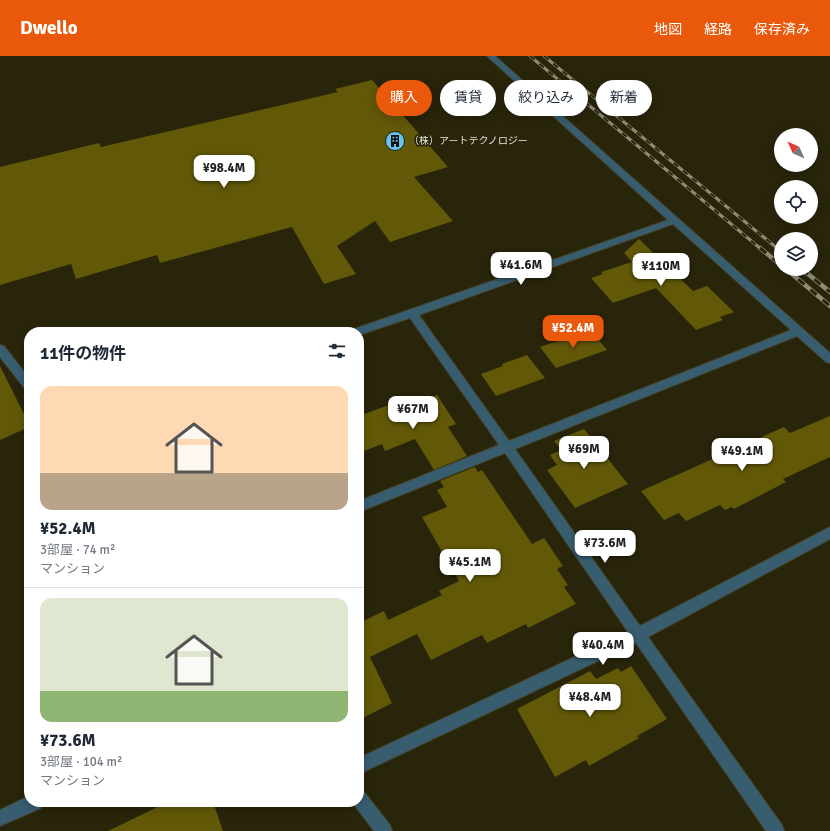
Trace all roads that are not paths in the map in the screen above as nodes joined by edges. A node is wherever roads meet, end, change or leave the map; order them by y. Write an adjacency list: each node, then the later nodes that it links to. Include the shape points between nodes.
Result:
1 (491, 56): 2 (street)
2 (676, 220): 3 (street); 5 (street)
3 (412, 313): 4 (street); 9 (street)
4 (364, 330)
5 (799, 331): 7 (street); 9 (street)
6 (0, 349): 8 (street)
7 (830, 359)
8 (24, 380)
9 (507, 447): 10 (street); 12 (street)
10 (364, 505)
11 (830, 533): 12 (street)
12 (639, 634): 13 (street); 18 (street)
13 (364, 764)
14 (364, 805): 17 (street)
15 (24, 807): 16 (street)
16 (0, 818)
17 (384, 831)
18 (776, 831)

